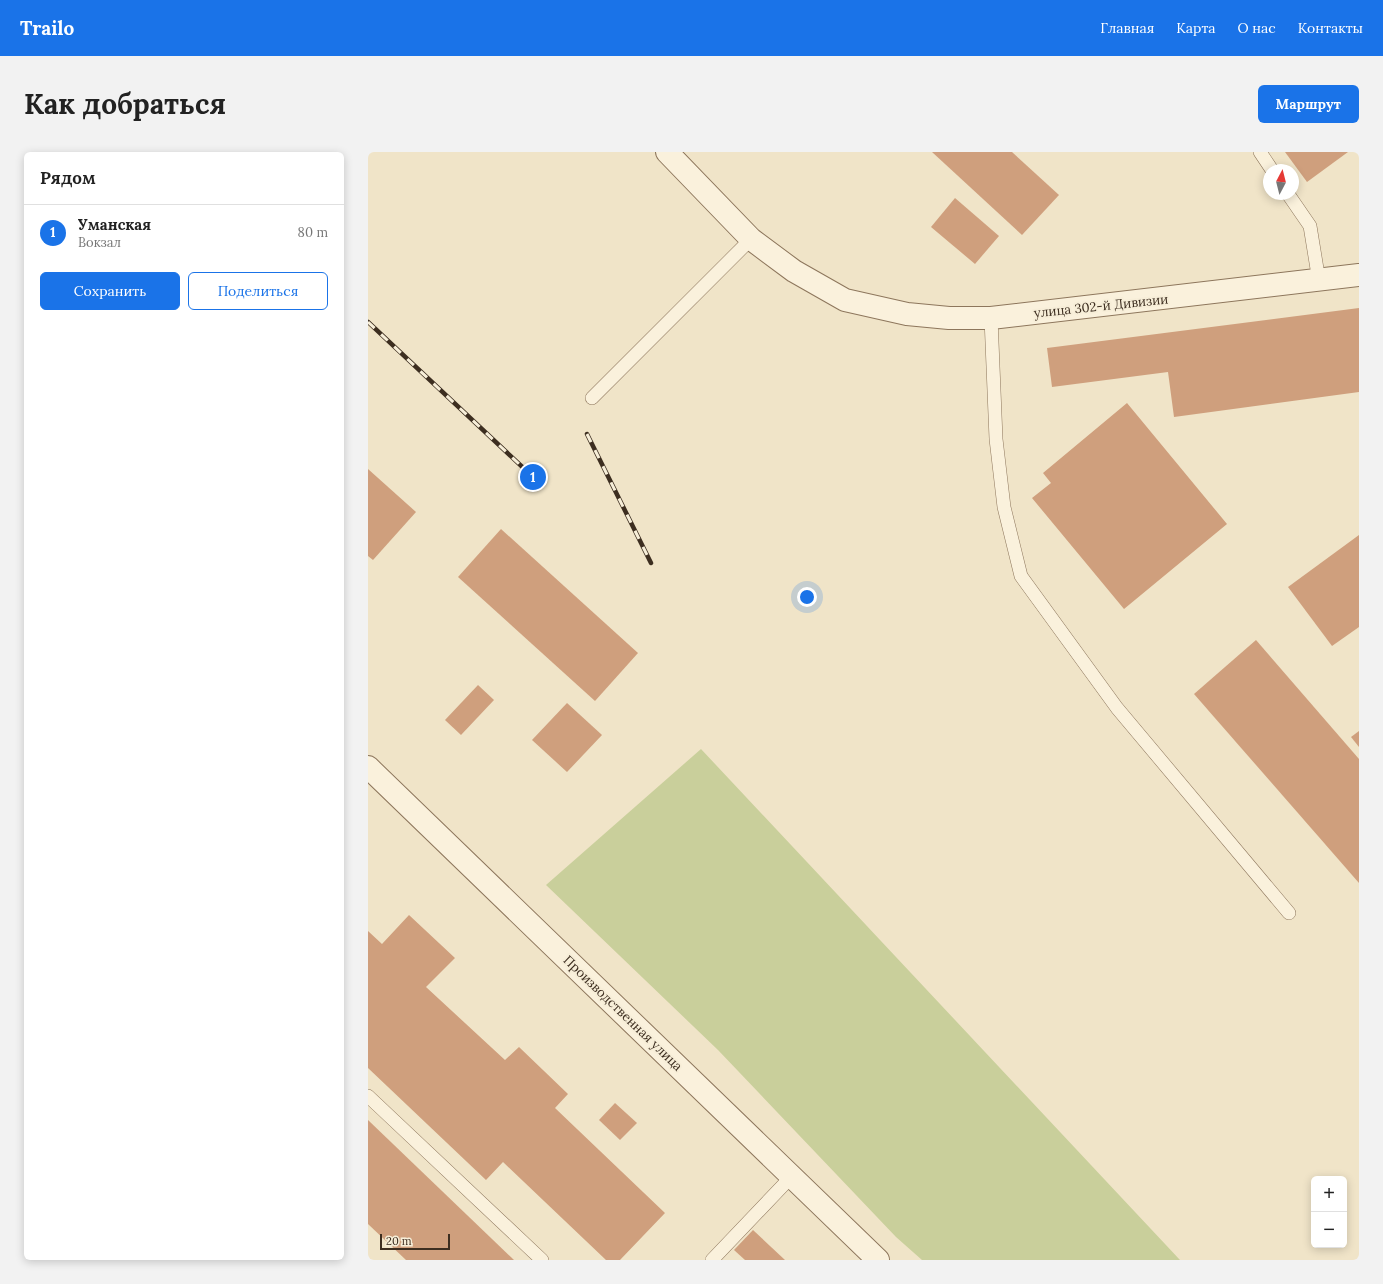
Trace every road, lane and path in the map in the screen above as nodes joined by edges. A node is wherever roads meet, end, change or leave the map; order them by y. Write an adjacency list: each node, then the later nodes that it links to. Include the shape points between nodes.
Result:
1 (667, 152): 5 (street, улица 302-й Дивизии)
2 (1260, 152): 3 (lane)
3 (1268, 164)
4 (1292, 200): 7 (lane, via 1310,226)
5 (751, 238): 8 (street, улица 302-й Дивизии, via 794,271 845,300 907,314); 9 (lane)
6 (1359, 275): 7 (street, улица 302-й Дивизии)
7 (1319, 281): 8 (street, улица 302-й Дивизии)
8 (991, 318): 11 (lane, via 996,439 1004,507 1021,576 1117,708)
9 (592, 398)
10 (368, 767): 13 (street, Производственная улица)
11 (1289, 913)
12 (368, 1096): 14 (lane)
13 (792, 1176): 15 (lane); 16 (street, Производственная улица)
14 (542, 1260)
15 (712, 1260)
16 (878, 1260)

